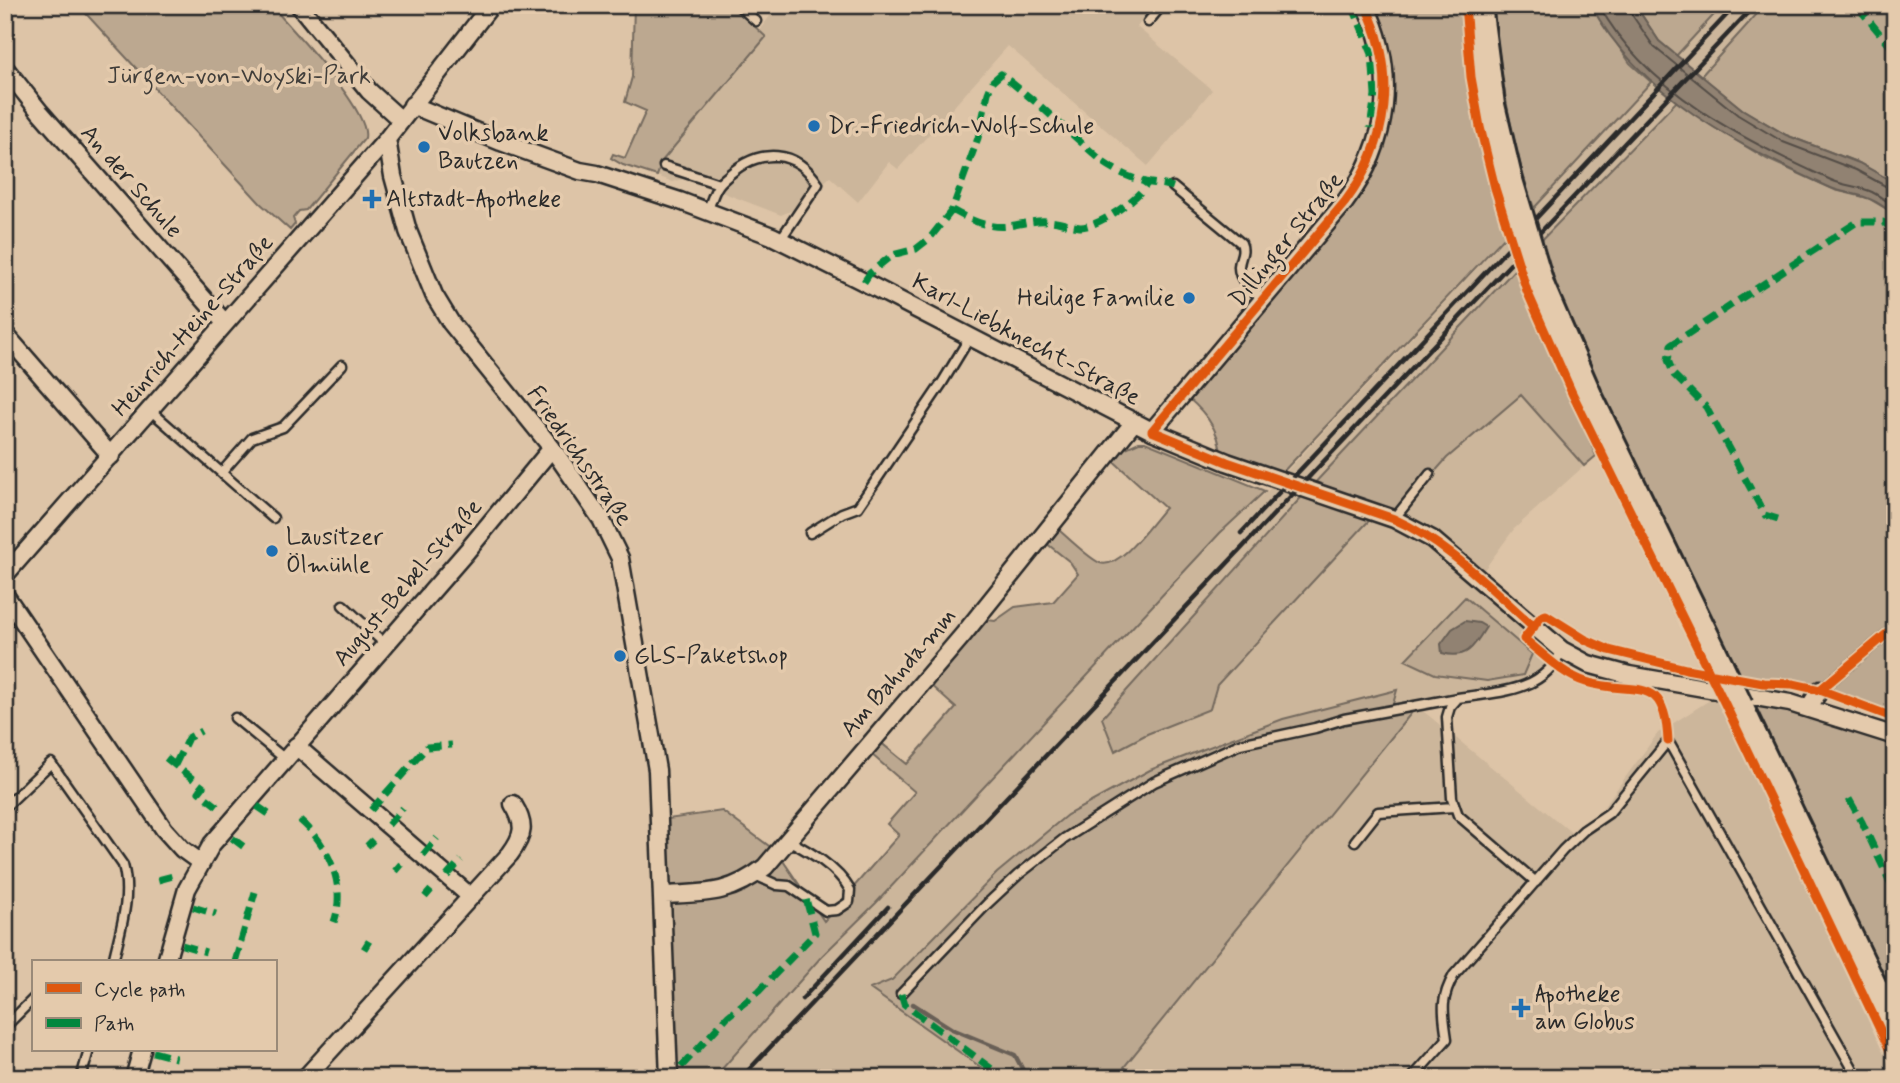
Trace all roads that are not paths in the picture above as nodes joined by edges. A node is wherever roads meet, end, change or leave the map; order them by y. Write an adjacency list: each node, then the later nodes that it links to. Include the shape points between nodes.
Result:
1 (299, 5): 11 (street, via 369,91)
2 (491, 5): 10 (street, Heinrich-Heine-Straße)
3 (738, 5): 7 (lane)
4 (1162, 5): 8 (lane)
5 (1365, 5): 18 (street, Dillinger Straße, via 1385,62 1381,130 1372,158 1360,183)
6 (1479, 5): 61 (main road, bridge, via 1492,105 1542,287 1589,395)
7 (757, 21)
8 (1148, 22)
9 (5, 68): 19 (street, An der Schule)
10 (412, 105): 11 (street, Heinrich-Heine-Straße); 16 (street, Karl-Liebknecht-Straße, via 580,171)
11 (401, 120): 12 (street, Heinrich-Heine-Straße)
12 (387, 139): 19 (street, Heinrich-Heine-Straße); 26 (street, Friedrichsstraße, via 408,231 435,295 451,323)
13 (664, 166): 14 (lane)
14 (719, 184): 16 (lane); 17 (lane, via 746,162 763,156 782,157 807,170 817,189)
15 (1173, 187): 18 (lane, via 1241,243 1241,278)
16 (707, 211): 17 (street, Karl-Liebknecht-Straße)
17 (780, 240): 21 (street, Karl-Liebknecht-Straße)
18 (1263, 300): 25 (street, Dillinger Straße)
19 (225, 323): 23 (street, Heinrich-Heine-Straße)
20 (5, 334): 27 (street)
21 (970, 337): 24 (street, Karl-Liebknecht-Straße); 32 (lane, via 858,507)
22 (342, 365): 28 (lane, via 283,427 252,438)
23 (150, 410): 27 (street, Heinrich-Heine-Straße); 28 (lane)
24 (1133, 422): 25 (street, Karl-Liebknecht-Straße); 49 (street, Am Bahndamm, via 968,629)
25 (1152, 431): 31 (street, Karl-Liebknecht-Straße, via 1227,462)
26 (552, 448): 37 (street, August-Bebel-Straße); 54 (street, Friedrichsstraße, via 601,519 620,558 657,770)
27 (111, 456): 33 (street, Heinrich-Heine-Straße)
28 (222, 471): 30 (lane)
29 (1430, 474): 31 (lane)
30 (273, 518)
31 (1394, 519): 38 (street, Karl-Liebknecht-Straße, via 1432,539)
32 (810, 533)
33 (5, 575)
34 (5, 596): 51 (street, via 164,829)
35 (343, 605): 37 (lane)
36 (1895, 627): 39 (lane)
37 (385, 644): 44 (street, August-Bebel-Straße)
38 (1562, 650): 40 (lane, via 1533,683 1516,690); 41 (street, Karl-Liebknecht-Straße, via 1588,664 1629,675)
39 (1820, 690): 41 (street)
40 (1458, 698): 48 (lane, via 1450,707 1446,728); 58 (lane, via 1240,744 1154,782 1064,839 1018,875)
41 (1809, 707): 43 (street, Karl-Liebknecht-Straße)
42 (235, 718): 45 (lane)
43 (1895, 736)
44 (296, 746): 45 (street, August-Bebel-Straße); 55 (street)
45 (285, 760): 51 (street, August-Bebel-Straße)
46 (513, 804): 55 (street, via 520,815 520,839)
47 (5, 807): 56 (lane, via 51,763 123,865 127,900)
48 (1454, 807): 50 (lane, via 1378,811); 53 (lane)
49 (788, 840): 52 (street, Am Bahndamm); 52 (lane, via 839,875 850,890 849,902 826,911 789,886)
50 (1355, 841)
51 (200, 862): 57 (street, August-Bebel-Straße, via 187,889)
52 (755, 875): 54 (street, Am Bahndamm, via 738,886)
53 (1536, 882): 68 (lane, via 1454,975 1444,993 1447,1039); 69 (lane, via 1575,838 1609,813 1668,741)
54 (662, 895): 67 (street, Friedrichsstraße)
55 (471, 897): 66 (street)
56 (113, 960)
57 (167, 960)
58 (901, 994)
59 (32, 1000): 60 (lane)
60 (5, 1027)
61 (1895, 1030)
62 (88, 1052): 64 (lane)
63 (141, 1052): 65 (street)
64 (81, 1078)
65 (134, 1078)
66 (304, 1078)
67 (669, 1078)
68 (1412, 1078)
69 (1858, 1078)

